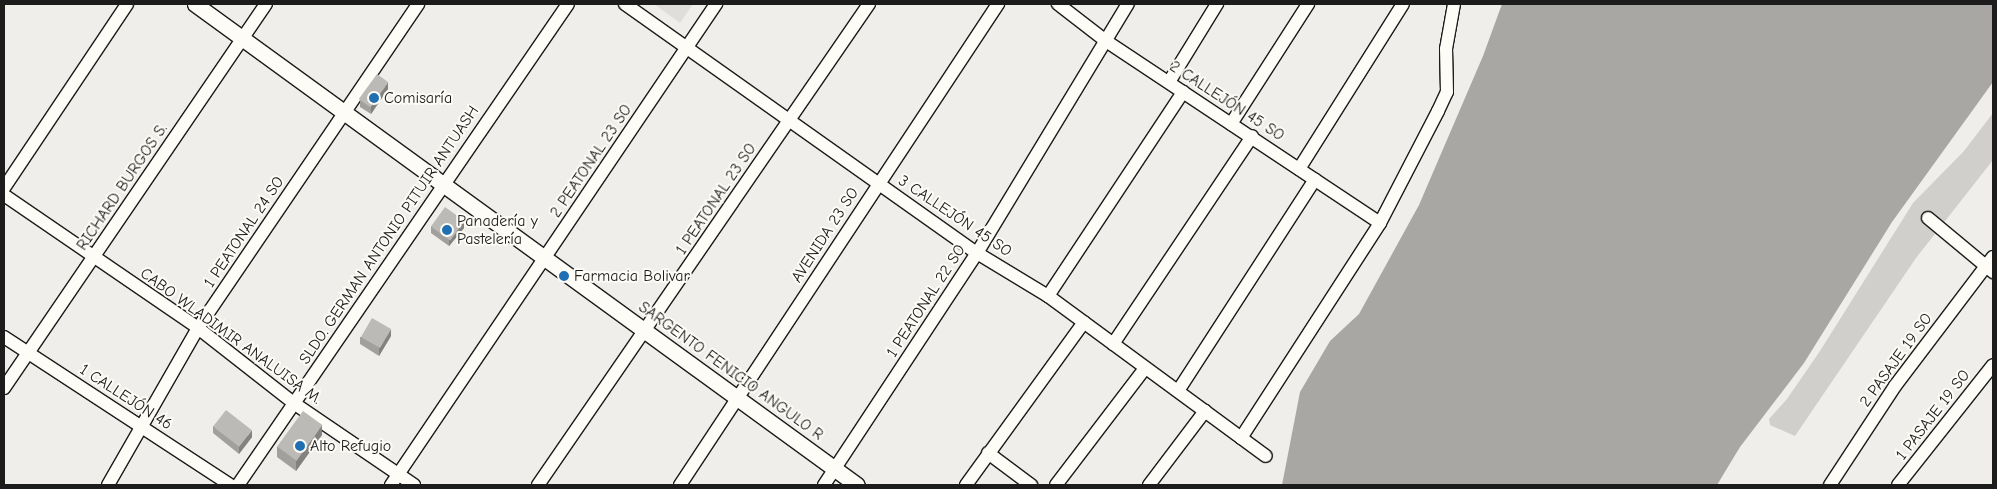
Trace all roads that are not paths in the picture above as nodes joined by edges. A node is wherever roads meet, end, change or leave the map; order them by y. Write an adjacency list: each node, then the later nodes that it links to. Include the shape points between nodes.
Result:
1 (126, 4): 29 (street)
2 (195, 4): 16 (street, SARGENTO FENICIO ANGULO R)
3 (266, 4): 16 (street, RICHARD BURGOS S.)
4 (418, 4): 21 (street, 1 PEATONAL 24 SO)
5 (568, 4): 27 (street, SLDO. GERMAN ANTONIO PITUIR ANTUASH)
6 (625, 4): 18 (street, 3 CALLEJÓN 45 SO)
7 (716, 4): 18 (street, 2 PEATONAL 23 SO)
8 (869, 4): 22 (street, 1 PEATONAL 23 SO)
9 (998, 4): 28 (street, AVENIDA 23 SO)
10 (1058, 4): 17 (street, 2 CALLEJÓN 45 SO)
11 (1128, 4): 17 (street, 1 PEATONAL 22 SO)
12 (1217, 4): 19 (street)
13 (1308, 4): 23 (street)
14 (1403, 4): 25 (street)
15 (1454, 4): 32 (street, via 1446,49 1447,92)
16 (242, 38): 21 (street, SARGENTO FENICIO ANGULO R); 34 (street, RICHARD BURGOS S.)
17 (1106, 40): 19 (street, 2 CALLEJÓN 45 SO); 33 (street, 1 PEATONAL 22 SO)
18 (686, 47): 22 (street, 3 CALLEJÓN 45 SO); 35 (street, 2 PEATONAL 23 SO)
19 (1169, 82): 20 (street, 2 CALLEJÓN 45 SO)
20 (1183, 92): 23 (street, 2 CALLEJÓN 45 SO); 37 (street)
21 (346, 114): 27 (street, SARGENTO FENICIO ANGULO R); 39 (street, 1 PEATONAL 24 SO)
22 (790, 120): 28 (street, 3 CALLEJÓN 45 SO); 40 (street, 1 PEATONAL 23 SO)
23 (1231, 124): 24 (street, 2 CALLEJÓN 45 SO)
24 (1252, 136): 25 (street, 2 CALLEJÓN 45 SO); 42 (street)
25 (1299, 169): 26 (street, 2 CALLEJÓN 45 SO)
26 (1315, 179): 32 (street, 2 CALLEJÓN 45 SO); 47 (street)
27 (443, 184): 35 (street, SARGENTO FENICIO ANGULO R); 49 (street, SLDO. GERMAN ANTONIO PITUIR ANTUASH)
28 (879, 184): 33 (street, 3 CALLEJÓN 45 SO); 48 (street, AVENIDA 23 SO)
29 (4, 188)
30 (4, 195): 34 (street, CABO WLADIMIR ANALUISA M.)
31 (1928, 218): 36 (street)
32 (1380, 222): 52 (street)
33 (977, 252): 37 (street, 3 CALLEJÓN 45 SO); 55 (street, 1 PEATONAL 22 SO)
34 (95, 258): 39 (street, CABO WLADIMIR ANALUISA M.); 43 (street, RICHARD BURGOS S.)
35 (546, 258): 40 (street, SARGENTO FENICIO ANGULO R); 56 (street, 2 PEATONAL 23 SO)
36 (1991, 265): 69 (street, 2 PASAJE 19 SO, via 1895,386)
37 (1048, 296): 38 (street, 3 CALLEJÓN 45 SO)
38 (1084, 322): 42 (street, 3 CALLEJÓN 45 SO); 53 (street)
39 (198, 328): 49 (street, CABO WLADIMIR ANALUISA M.); 51 (street, 1 PEATONAL 24 SO)
40 (646, 331): 48 (street, SARGENTO FENICIO ANGULO R); 61 (street, 1 PEATONAL 23 SO)
41 (4, 337): 43 (street, 1 CALLEJÓN 46)
42 (1114, 344): 45 (street, 3 CALLEJÓN 45 SO)
43 (28, 352): 46 (street, RICHARD BURGOS S.); 51 (street, 1 CALLEJÓN 46)
44 (1993, 365): 70 (street, 1 PASAJE 19 SO)
45 (1145, 368): 47 (street, 3 CALLEJÓN 45 SO); 67 (street)
46 (4, 388)
47 (1178, 391): 50 (street, 3 CALLEJÓN 45 SO)
48 (738, 398): 55 (street, SARGENTO FENICIO ANGULO R); 62 (street, AVENIDA 23 SO)
49 (294, 404): 56 (street, CABO WLADIMIR ANALUISA M.); 59 (street, SLDO. GERMAN ANTONIO PITUIR ANTUASH)
50 (1205, 411): 52 (street, 3 CALLEJÓN 45 SO); 68 (street)
51 (143, 428): 57 (street, 1 PEATONAL 24 SO); 58 (street, 1 CALLEJÓN 46)
52 (1241, 438): 54 (street, 3 CALLEJÓN 45 SO)
53 (988, 453): 65 (street); 66 (street)
54 (1266, 456)
55 (835, 469): 63 (street, 1 PEATONAL 22 SO); 64 (street, SARGENTO FENICIO ANGULO R)
56 (394, 480): 60 (street, CABO WLADIMIR ANALUISA M.)
57 (108, 485)
58 (230, 485)
59 (238, 485)
60 (414, 485)
61 (538, 485)
62 (680, 485)
63 (824, 485)
64 (857, 485)
65 (966, 485)
66 (1031, 485)
67 (1056, 485)
68 (1149, 485)
69 (1830, 485)
70 (1898, 485)

